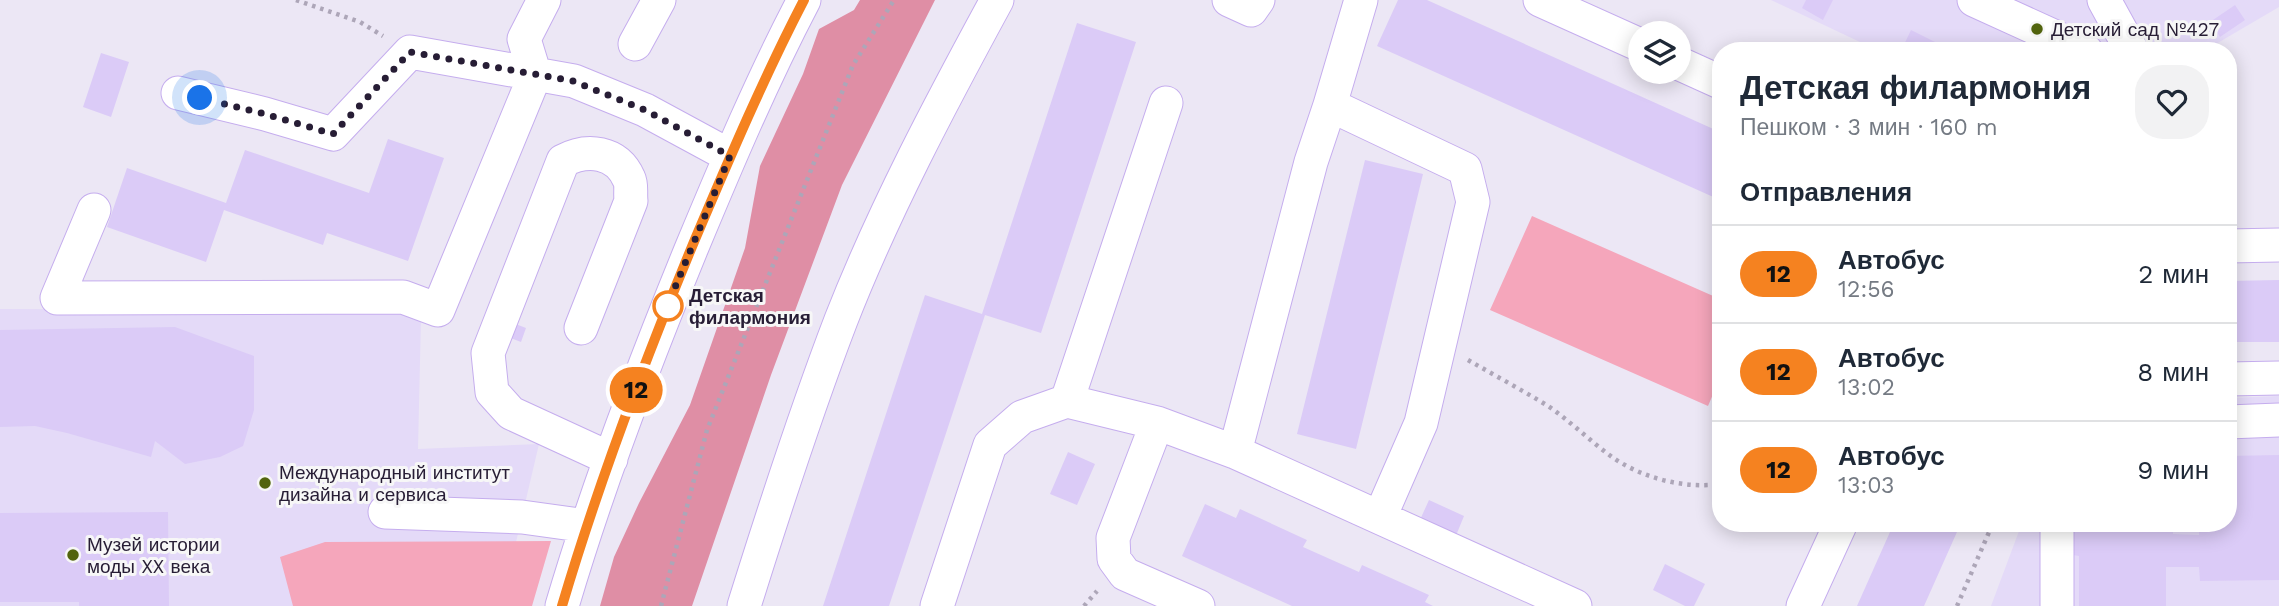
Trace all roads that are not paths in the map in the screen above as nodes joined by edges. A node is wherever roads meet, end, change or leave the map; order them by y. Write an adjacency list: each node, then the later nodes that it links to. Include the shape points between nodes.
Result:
1 (544, 0): 17 (street, via 524,39)
2 (659, 0): 15 (street)
3 (804, 0): 22 (street)
4 (997, 0): 41 (street, via 883,223 842,318)
5 (1229, 0): 6 (street, via 1251,10)
6 (1258, 0)
7 (1362, 0): 21 (street)
8 (1540, 0): 12 (street)
9 (1974, 0): 11 (street)
10 (2104, 0): 14 (street)
11 (2014, 8): 13 (street)
12 (1628, 40)
13 (2071, 42)
14 (2127, 42)
15 (635, 44)
16 (1691, 69): 18 (street)
17 (535, 75): 19 (street, via 410,52 333,134); 22 (street, via 573,81 645,110); 23 (street, via 438,310 403,296 57,298)
18 (1712, 78)
19 (178, 93)
20 (1166, 103): 29 (street)
21 (1331, 105): 33 (street, via 1311,162); 36 (street, via 1465,169 1473,202 1421,423)
22 (730, 156): 34 (street, via 663,316)
23 (94, 210)
24 (2237, 246): 25 (street)
25 (2279, 246)
26 (581, 328): 34 (street, via 631,201 630,180 617,162 595,152 577,153 564,161 488,353 492,392 511,413)
27 (2279, 378): 28 (street)
28 (2237, 379)
29 (1067, 401): 32 (street); 42 (street, via 1022,416 990,445)
30 (2279, 420): 31 (street)
31 (2237, 422)
32 (1157, 423): 33 (street); 43 (street, via 1113,538 1114,559 1125,573)
33 (1235, 452): 36 (street)
34 (611, 459): 37 (street)
35 (385, 512): 37 (street, via 522,517)
36 (1380, 517): 44 (street)
37 (587, 526): 40 (street)
38 (1837, 532): 45 (street)
39 (2057, 532): 46 (street)
40 (562, 606)
41 (744, 606)
42 (937, 606)
43 (1198, 606)
44 (1575, 606)
45 (1803, 606)
46 (2057, 606)

